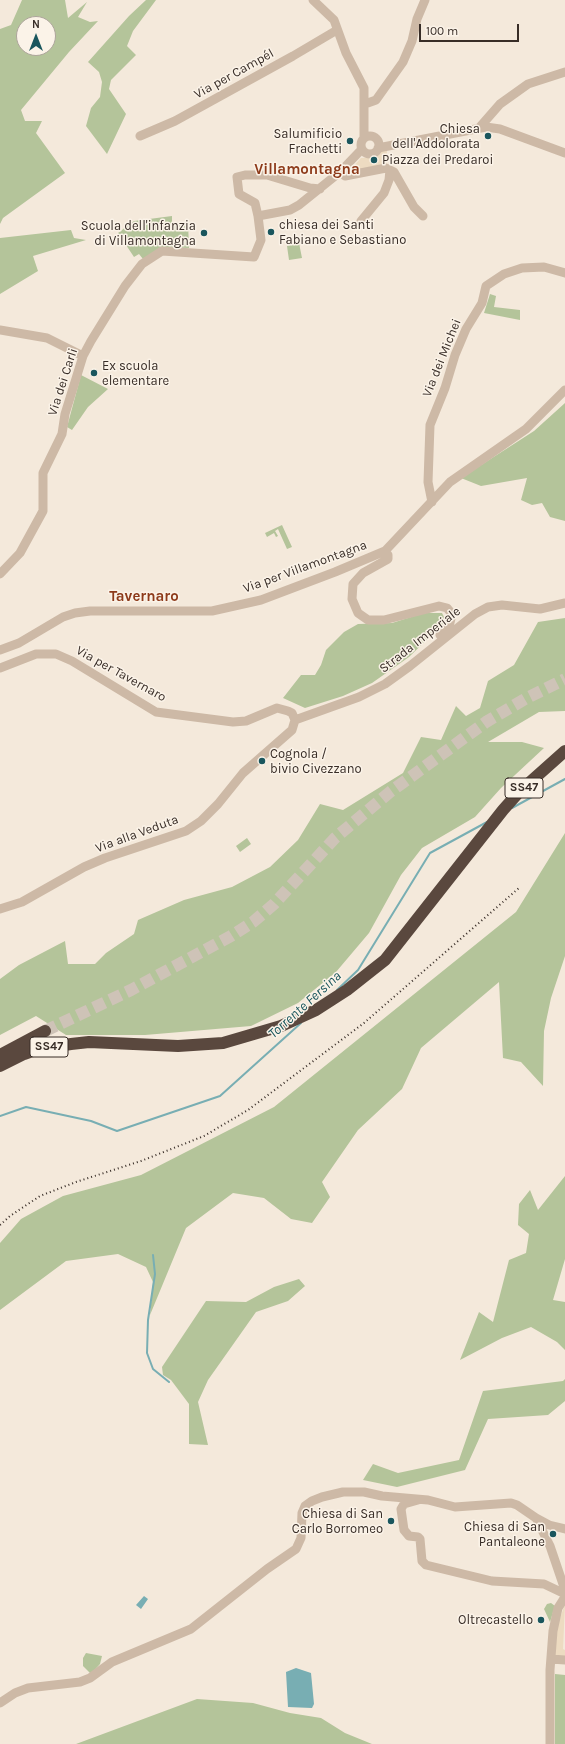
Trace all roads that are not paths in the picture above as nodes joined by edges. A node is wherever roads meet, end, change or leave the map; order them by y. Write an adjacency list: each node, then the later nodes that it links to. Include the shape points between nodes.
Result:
1 (313, 0): 3 (street, via 334,20)
2 (425, 0): 5 (street, via 403,62 376,100)
3 (337, 30): 5 (street, via 364,88); 7 (street, Via per Campél, via 175,121)
4 (565, 72): 6 (street, via 528,84 500,104)
5 (365, 104): 8 (street)
6 (479, 128): 9 (street); 11 (street, via 500,129)
7 (140, 136)
8 (364, 137): 9 (street, via 376,137); 10 (street, via 360,145)
9 (378, 148): 10 (street, via 370,154)
10 (362, 149): 13 (street)
11 (565, 153)
12 (390, 170): 13 (street, via 386,168 345,176); 16 (street, via 394,172 414,208); 17 (street, via 384,193)
13 (340, 172): 14 (street)
14 (320, 189): 15 (street, via 290,210); 15 (street, via 267,175 237,177 239,194 255,203)
15 (258, 216): 20 (street, Via dei Carli, via 261,240 254,257 162,251 142,264)
16 (423, 216)
17 (361, 221)
18 (565, 273): 22 (street, Via dei Michei, via 544,268 522,268 504,274 486,286 482,303 466,329 455,355 430,425 428,482)
19 (0, 330): 20 (street, via 47,338)
20 (84, 356): 24 (street, Via dei Carli, via 65,414 62,434 43,473 43,511 20,553)
21 (565, 390): 22 (street, Via per Villamontagna, via 526,429 450,482)
22 (432, 502): 23 (street, Via per Villamontagna)
23 (385, 551): 26 (street, Via per Villamontagna, via 261,600 212,611 75,613 63,617 19,643); 27 (street, via 388,559 363,573 353,584 352,599 358,613 368,620 384,620 434,607 448,608 452,614 449,627)
24 (0, 574)
25 (565, 603): 27 (street, Strada Imperiale, via 540,609 502,605 488,607 475,614)
26 (0, 650)
27 (426, 654): 29 (street, Strada Imperiale, via 385,684 359,697)
28 (0, 668): 29 (street, Via per Tavernaro, via 36,654 56,654 156,712 233,722 246,721 277,708 288,710)
29 (295, 720): 31 (street, Via alla Veduta, via 292,730 243,773 201,821 186,831 105,858 22,902)
30 (565, 751): 34 (highway, SS47, via 519,792 503,810 385,960 348,990 310,1013 259,1034 217,1044 174,1046 89,1042 38,1049)
31 (0, 909)
32 (44, 1031): 33 (highway, SS47)
33 (0, 1055)
34 (0, 1066)
35 (421, 1499): 36 (street, via 455,1507 511,1503); 39 (street, via 404,1504 401,1509 404,1530 409,1536 418,1537 422,1561 426,1565 492,1581 544,1584); 42 (street, via 343,1492 312,1500 302,1513 301,1538 296,1550 267,1569 191,1629 112,1662 80,1682 28,1688)
36 (536, 1518): 37 (street); 38 (street, via 550,1546)
37 (565, 1529)
38 (565, 1590)
39 (563, 1598): 40 (street, via 553,1631)
40 (551, 1659): 41 (street); 43 (street)
41 (565, 1660)
42 (0, 1703)
43 (550, 1744)

